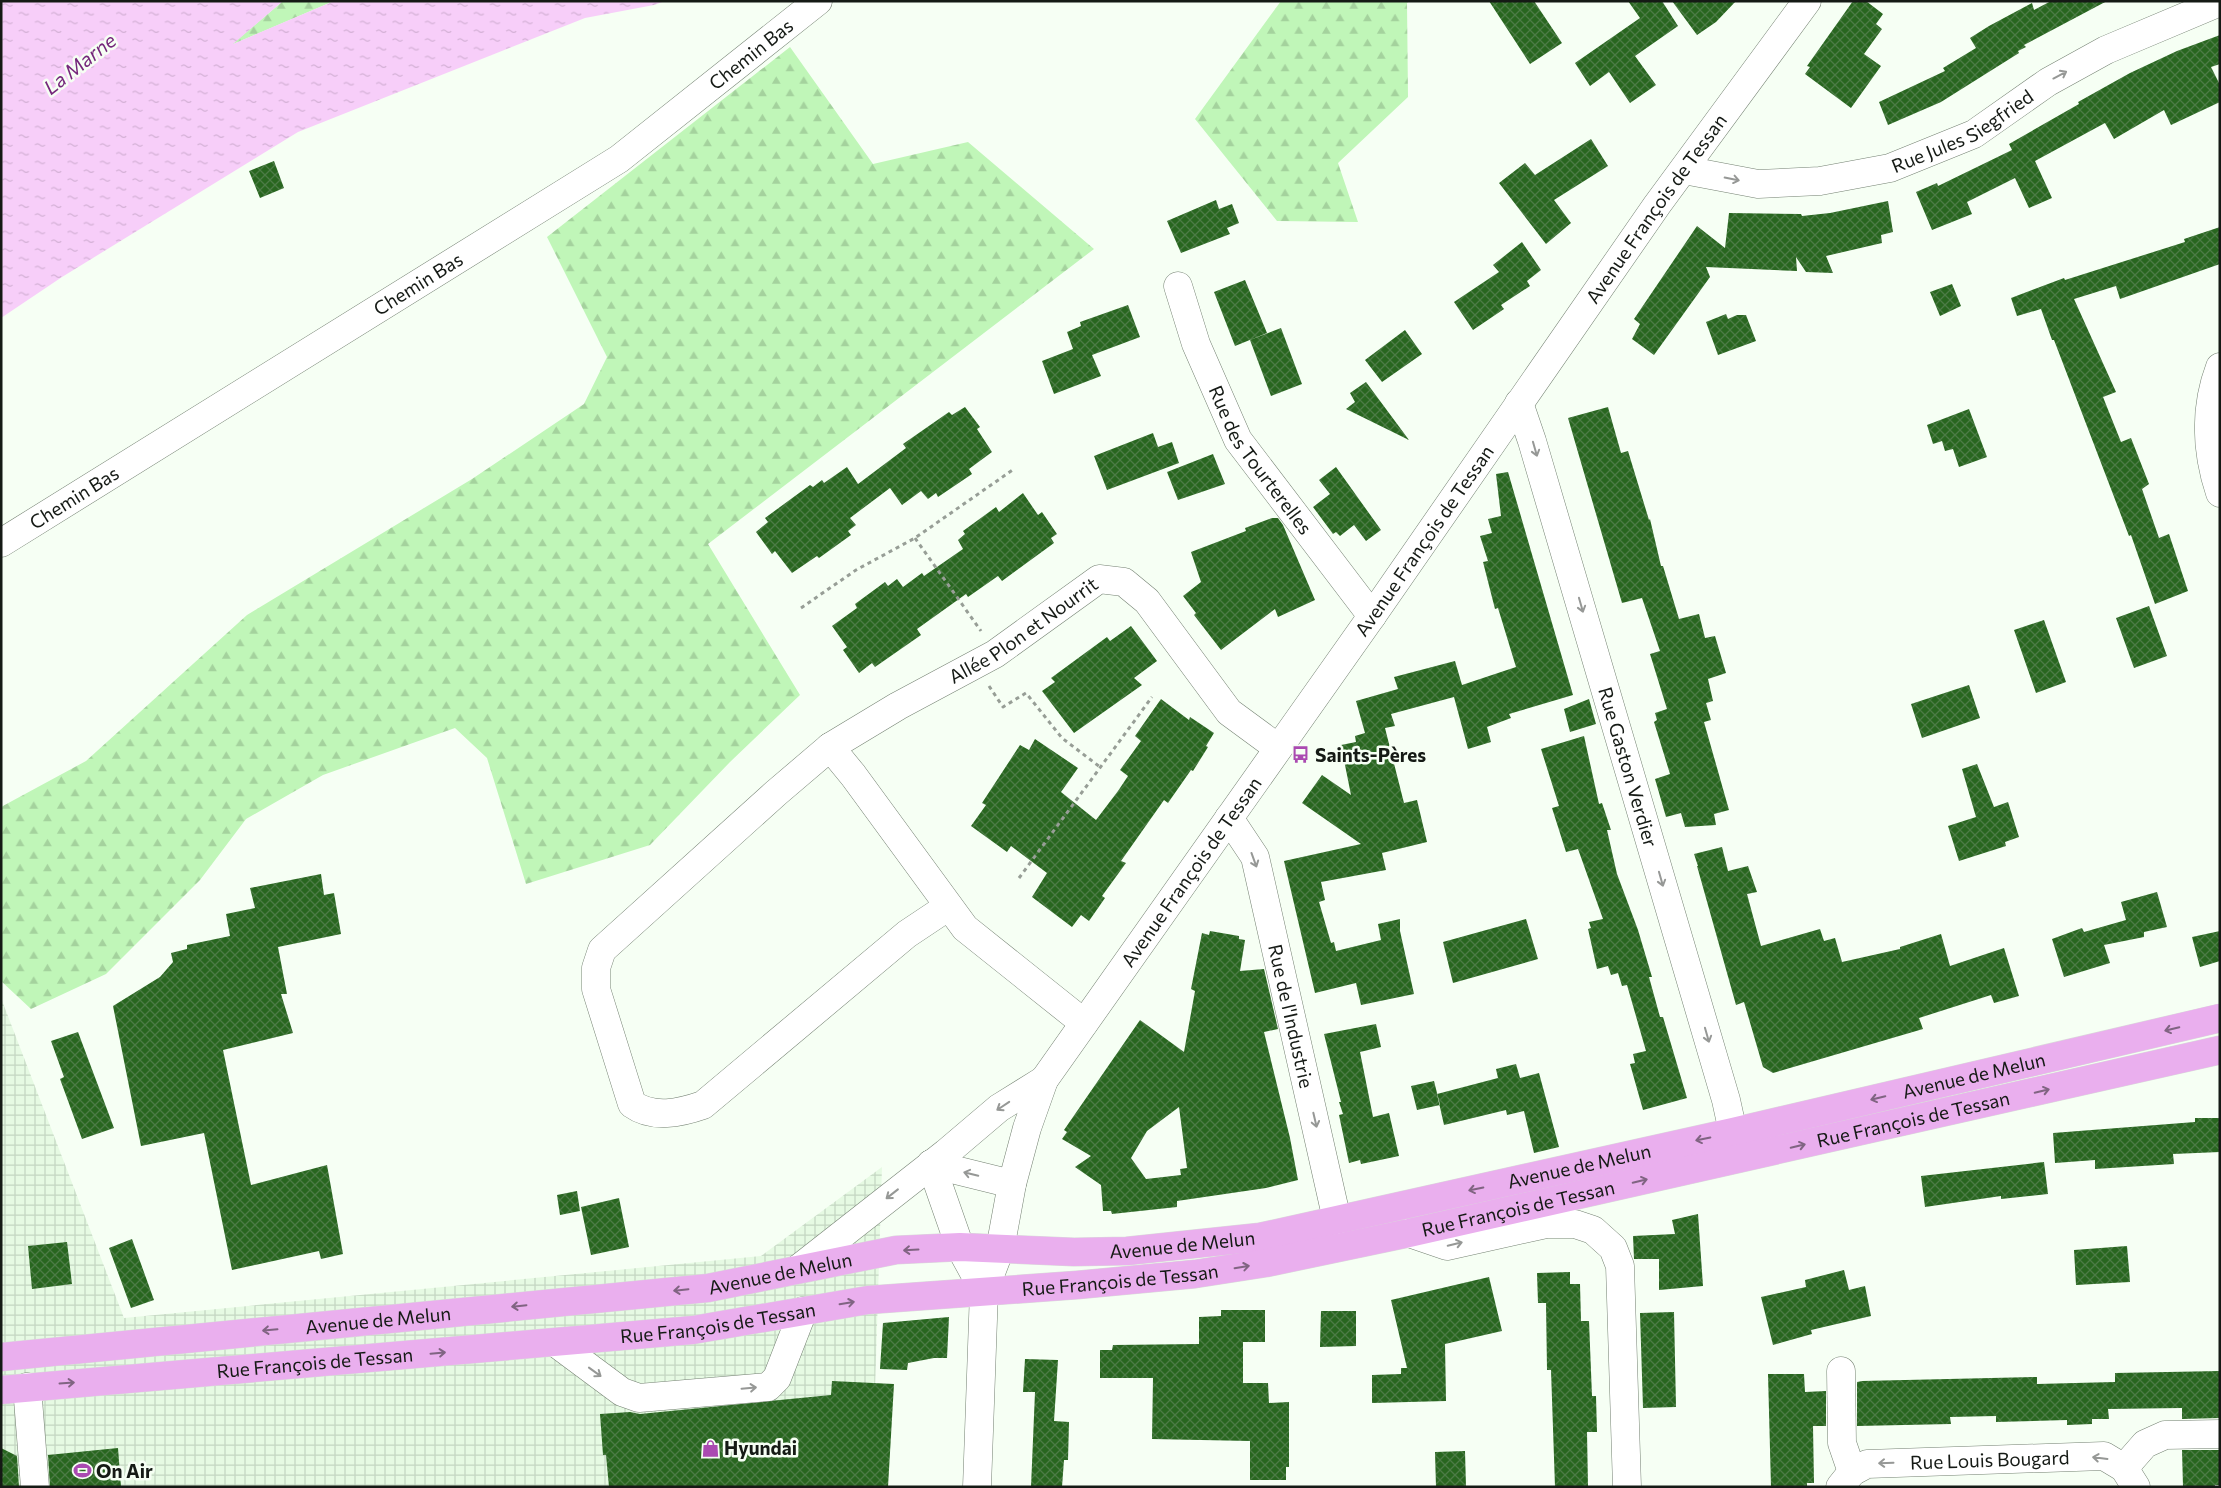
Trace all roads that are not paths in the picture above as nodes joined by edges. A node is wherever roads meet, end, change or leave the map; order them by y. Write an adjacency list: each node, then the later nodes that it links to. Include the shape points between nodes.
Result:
1 (818, 1): 9 (street, Chemin Bas, via 619,159)
2 (1807, 1): 4 (street, Avenue François de Tessan)
3 (2220, 2): 4 (street, Rue Jules Siegfried, one-way to 3, via 1758,184 1820,181 1890,168 1974,134 2048,82 2106,50)
4 (1684, 170): 7 (street, Avenue François de Tessan)
5 (1178, 286): 10 (street, Rue des Tourterelles, via 1196,344 1238,440)
6 (2220, 367): 8 (street, via 2211,397 2208,444)
7 (1519, 403): 10 (street, Avenue François de Tessan); 19 (street, Rue Gaston Verdier, one-way to 19)
8 (2220, 493)
9 (1, 543)
10 (1372, 616): 12 (street, Avenue François de Tessan)
11 (830, 747): 12 (street, Allée Plon et Nourrit, via 995,654 1098,579 1124,582 1147,601 1229,712); 14 (street); 14 (street, Allée Plon et Nourrit, via 602,950 596,968 596,989 632,1104 642,1111 659,1113 684,1111 703,1105 907,934)
12 (1278, 748): 13 (street, Avenue François de Tessan)
13 (1230, 818): 16 (street, Avenue François de Tessan); 22 (street, Rue de l'Industrie, one-way to 22, via 1255,857)
14 (949, 906): 16 (street, via 965,928)
15 (2220, 1018): 19 (main road, Avenue de Melun, one-way to 19)
16 (1084, 1023): 18 (street, Avenue François de Tessan)
17 (2220, 1050): 23 (main road, Rue François de Tessan, one-way to 17)
18 (1044, 1080): 20 (street, one-way to 20, via 999,1108); 21 (street)
19 (1733, 1132): 22 (main road, Avenue de Melun, one-way to 22)
20 (931, 1164): 21 (street, one-way to 20); 24 (street); 26 (street, one-way to 26)
21 (1012, 1184): 25 (street)
22 (1338, 1220): 25 (main road, Avenue de Melun, via 1260,1237 1154,1249 1074,1252)
23 (1409, 1234): 27 (main road, Rue François de Tessan, one-way to 23, via 1196,1274); 38 (street, one-way to 38, via 1447,1246 1546,1224 1575,1224 1593,1230 1613,1248 1620,1266)
24 (960, 1247): 25 (main road, Avenue de Melun); 26 (main road, Avenue de Melun, one-way to 26, via 896,1250); 27 (street)
25 (1000, 1249): 27 (street)
26 (798, 1269): 30 (main road, Avenue de Melun, one-way to 30, via 708,1288)
27 (984, 1291): 28 (main road, Rue François de Tessan, one-way to 27, via 868,1300); 37 (street)
28 (803, 1311): 29 (main road, Rue François de Tessan, via 693,1330); 29 (street, one-way to 28, via 622,1392 639,1398 768,1387 777,1378)
29 (556, 1343): 32 (main road, Rue François de Tessan, one-way to 29)
30 (1, 1357)
31 (1841, 1371): 35 (street)
32 (14, 1389): 36 (street)
33 (2220, 1434): 34 (street, via 2166,1435 2145,1444)
34 (2130, 1477): 35 (street, Rue Louis Bougard, one-way to 35, via 2104,1456 1867,1464)
35 (1846, 1479)
36 (35, 1487)
37 (977, 1487)
38 (1627, 1487)

